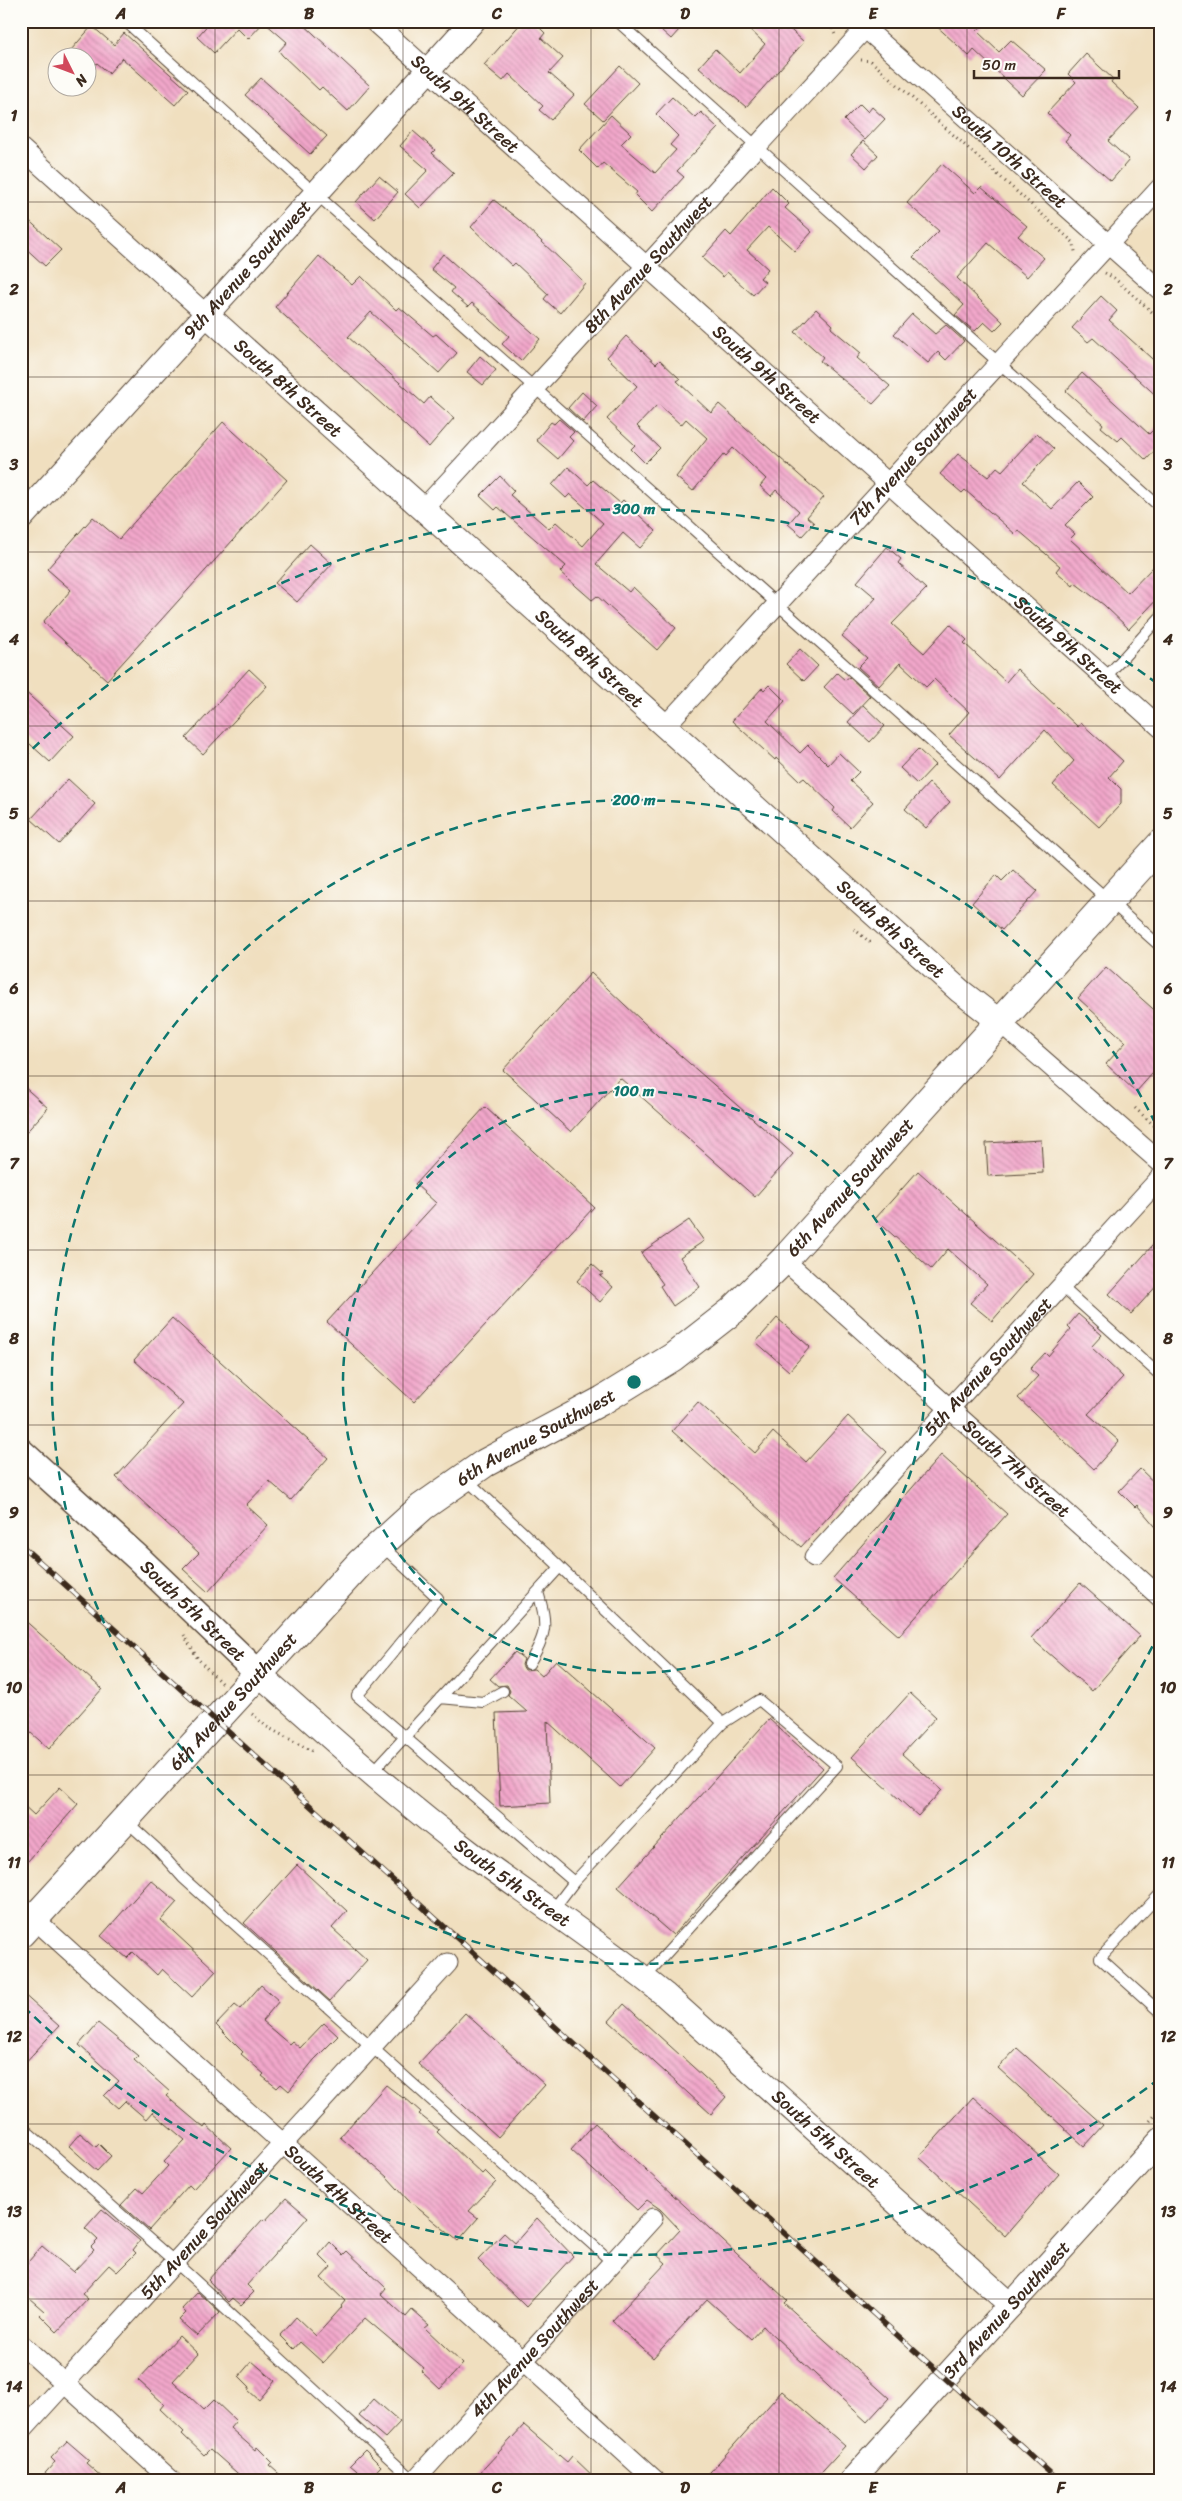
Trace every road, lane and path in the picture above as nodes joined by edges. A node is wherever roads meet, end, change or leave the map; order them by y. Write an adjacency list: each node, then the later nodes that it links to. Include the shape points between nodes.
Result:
1 (125, 21): 13 (lane)
2 (373, 21): 9 (street, South 9th Street)
3 (473, 21): 9 (street, 9th Avenue Southwest)
4 (617, 21): 10 (lane)
5 (826, 21): 7 (path)
6 (865, 24): 10 (street, 8th Avenue Southwest); 14 (street, South 10th Street)
7 (834, 35)
8 (861, 60): 15 (path, via 871,61 1074,242)
9 (428, 70): 13 (street, 9th Avenue Southwest); 16 (street, South 9th Street)
10 (757, 147): 16 (street, 8th Avenue Southwest); 21 (lane)
11 (21, 148): 19 (street, South 8th Street)
12 (1161, 187): 14 (street, 7th Avenue Southwest)
13 (316, 194): 19 (street, 9th Avenue Southwest); 22 (lane)
14 (1108, 244): 18 (street, South 10th Street); 21 (street, 7th Avenue Southwest)
15 (1075, 251)
16 (648, 266): 22 (street, 8th Avenue Southwest); 23 (street, South 9th Street)
17 (1107, 275): 20 (path)
18 (1161, 291)
19 (207, 315): 24 (street, South 8th Street); 26 (street, 9th Avenue Southwest)
20 (1161, 320)
21 (999, 363): 23 (street, 7th Avenue Southwest); 25 (lane)
22 (535, 388): 24 (street, 8th Avenue Southwest); 27 (lane)
23 (888, 484): 27 (street, 7th Avenue Southwest); 29 (street, South 9th Street)
24 (424, 508): 30 (street, South 8th Street)
25 (1161, 508)
26 (21, 518)
27 (777, 605): 30 (street, 7th Avenue Southwest); 33 (lane)
28 (1161, 616): 29 (lane)
29 (1105, 678): 31 (street, South 9th Street)
30 (666, 725): 35 (street, South 8th Street, via 960,991)
31 (1161, 728)
32 (1161, 844): 33 (highway, 6th Avenue Southwest)
33 (1109, 901): 34 (lane); 35 (highway, 6th Avenue Southwest)
34 (1161, 947)
35 (1000, 1022): 38 (street, South 8th Street); 40 (highway, 6th Avenue Southwest)
36 (1136, 1108): 37 (path)
37 (1158, 1129)
38 (1161, 1163)
39 (1161, 1178): 41 (street, 5th Avenue Southwest)
40 (784, 1260): 43 (street, South 7th Street); 45 (highway, 6th Avenue Southwest, via 732,1311 674,1356 603,1400)
41 (1061, 1286): 42 (lane); 43 (street, 5th Avenue Southwest)
42 (1161, 1376)
43 (949, 1408): 47 (street, 5th Avenue Southwest); 50 (street, South 7th Street)
44 (21, 1452): 54 (main road, South 5th Street)
45 (464, 1477): 46 (highway, 6th Avenue Southwest, via 422,1506); 48 (lane)
46 (380, 1545): 54 (highway, 6th Avenue Southwest); 59 (lane, via 438,1598 358,1696)
47 (814, 1557)
48 (560, 1567): 49 (lane); 57 (lane)
49 (538, 1592): 53 (lane, via 546,1620 542,1643); 56 (lane)
50 (1161, 1598)
51 (183, 1634): 52 (path)
52 (198, 1658)
53 (529, 1664)
54 (258, 1673): 61 (street, South 5th Street); 62 (highway, 6th Avenue Southwest)
55 (503, 1691): 56 (lane, via 483,1702)
56 (440, 1698): 59 (lane)
57 (723, 1723): 63 (lane); 68 (lane, via 759,1700 837,1766)
58 (267, 1727): 60 (path)
59 (404, 1738): 61 (lane); 63 (lane)
60 (319, 1755)
61 (371, 1774): 65 (street, South 5th Street, via 471,1853)
62 (124, 1820): 66 (highway, 6th Avenue Southwest); 70 (lane, via 183,1878)
63 (574, 1882): 65 (lane)
64 (1161, 1893): 69 (lane, via 1100,1958)
65 (552, 1910): 68 (street, South 5th Street)
66 (26, 1920): 73 (street, South 4th Street)
67 (448, 1963): 70 (street, 5th Avenue Southwest)
68 (644, 1978): 77 (street, South 5th Street)
69 (1161, 2013)
70 (370, 2047): 73 (street, 5th Avenue Southwest); 76 (lane)
71 (21, 2126): 75 (lane)
72 (1161, 2140): 77 (street, 3rd Avenue Southwest)
73 (283, 2143): 75 (street, 5th Avenue Southwest); 79 (street, South 4th Street)
74 (652, 2218): 76 (street, 4th Avenue Southwest)
75 (175, 2262): 80 (street, 5th Avenue Southwest); 83 (lane)
76 (612, 2262): 79 (street, 4th Avenue Southwest)
77 (1011, 2304): 85 (street, 3rd Avenue Southwest)
78 (21, 2344): 80 (street)
79 (522, 2360): 83 (street, 4th Avenue Southwest); 84 (street, South 4th Street)
80 (65, 2384): 81 (street, 5th Avenue Southwest); 82 (street)
81 (21, 2432)
82 (171, 2480)
83 (414, 2480)
84 (655, 2480)
85 (852, 2480)

